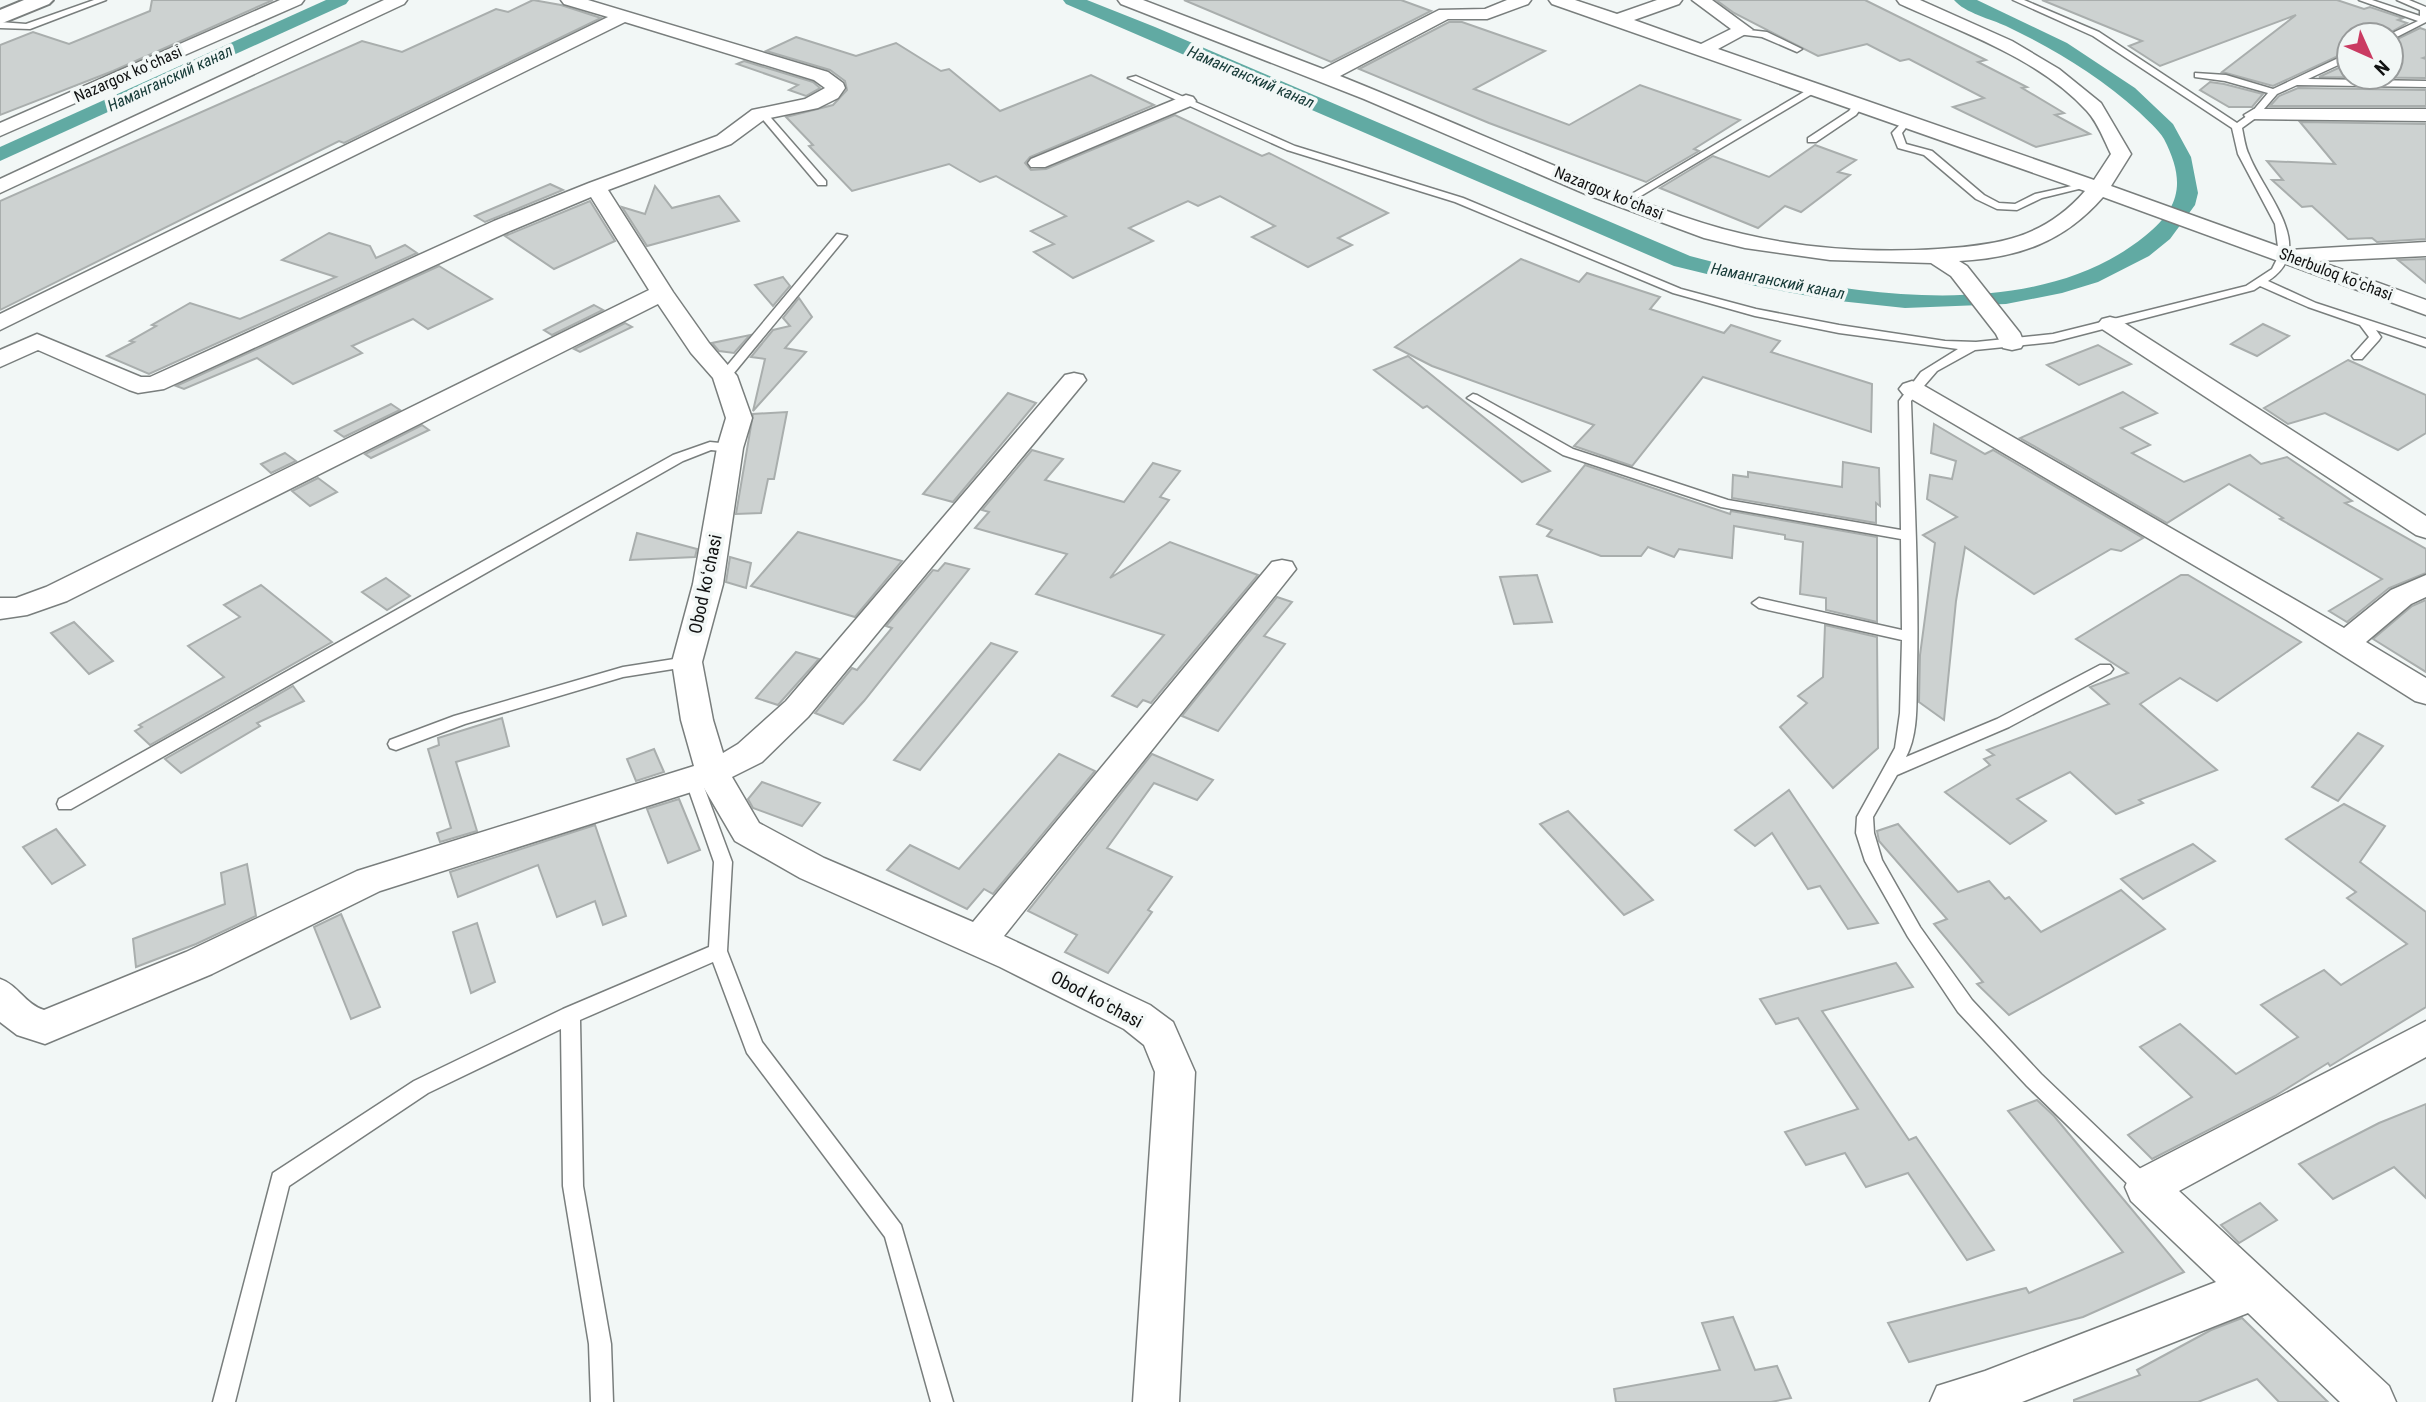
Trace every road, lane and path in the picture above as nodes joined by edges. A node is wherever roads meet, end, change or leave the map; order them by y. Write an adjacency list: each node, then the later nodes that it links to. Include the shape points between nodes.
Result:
1 (42, 0): 19 (main road)
2 (102, 0): 21 (lane, via 27,27)
3 (295, 0): 41 (street, Nazargox koʻchasi)
4 (398, 0): 45 (street)
5 (570, 0): 18 (street)
6 (1127, 0): 28 (street, Nazargox koʻchasi)
7 (1458, 0): 17 (street, via 1446,8)
8 (1522, 0): 17 (street, via 1487,14)
9 (1558, 0): 20 (street, Sherbuloq koʻchasi)
10 (1673, 0): 20 (street)
11 (1701, 0): 23 (street, via 1743,27)
12 (1906, 0): 47 (street, Nazargox koʻchasi, via 2056,74 2095,108 2121,154)
13 (2017, 0): 40 (lane, via 2096,34)
14 (2363, 0): 16 (lane)
15 (2401, 0): 16 (lane)
16 (2424, 13): 22 (lane, via 2421,23)
17 (1446, 14): 28 (street)
18 (624, 16): 36 (street, via 834,83 831,94 811,104); 57 (street)
19 (0, 18)
20 (1618, 20): 25 (street, Sherbuloq koʻchasi)
21 (0, 25)
22 (2405, 30)
23 (1740, 32): 24 (lane, via 1764,34); 25 (street)
24 (1797, 49)
25 (1702, 50): 32 (street, Sherbuloq koʻchasi)
26 (2335, 62): 30 (lane)
27 (2198, 75): 33 (lane)
28 (1325, 76): 48 (street, Nazargox koʻchasi)
29 (1133, 78): 34 (lane)
30 (2292, 82): 31 (lane); 33 (lane)
31 (2426, 84)
32 (1814, 89): 35 (street, Sherbuloq koʻchasi); 48 (lane)
33 (2274, 92): 37 (lane)
34 (1186, 101): 43 (street); 62 (lane, via 1291,148 1459,200 1676,291 1839,329)
35 (1858, 104): 39 (street, Sherbuloq koʻchasi); 42 (lane, via 1853,113)
36 (762, 113): 44 (lane); 46 (street, via 724,140)
37 (2254, 115): 38 (street); 40 (lane)
38 (2426, 115)
39 (1906, 121): 47 (street, Sherbuloq koʻchasi); 47 (lane, via 1897,133 1902,146 1928,153 1997,206 2017,207 2058,191)
40 (2237, 127): 51 (lane, via 2243,155 2280,224)
41 (0, 130)
42 (1812, 140)
43 (1038, 163)
44 (821, 183)
45 (0, 187)
46 (596, 187): 54 (street, Obod koʻchasi); 60 (street, via 155,384 138,385)
47 (2094, 187): 51 (street, Sherbuloq koʻchasi); 52 (street, Nazargox koʻchasi, via 2067,222 2039,238 2011,247)
48 (1625, 201): 52 (street, Nazargox koʻchasi, via 1714,233 1787,247)
49 (841, 236): 65 (lane)
50 (2426, 249): 51 (street)
51 (2286, 255): 53 (lane, via 2276,271); 55 (street, Sherbuloq koʻchasi)
52 (1937, 257): 59 (street, via 1959,271)
53 (2260, 282): 56 (lane); 58 (lane)
54 (662, 293): 65 (street, Obod koʻchasi); 75 (street, via 54,597 35,605)
55 (2426, 308)
56 (2365, 323): 61 (lane); 63 (lane, via 2375,337)
57 (0, 324): 60 (street)
58 (2110, 324): 59 (lane, via 2053,338); 70 (street)
59 (2010, 338): 62 (lane)
60 (37, 341): 64 (street)
61 (2426, 343)
62 (1976, 346): 67 (lane, via 1930,368)
63 (2358, 355)
64 (0, 360)
65 (724, 376): 69 (street, Obod koʻchasi, via 738,418)
66 (1074, 380): 83 (street, via 797,709 750,753)
67 (1912, 389): 71 (lane, via 1905,401); 77 (street)
68 (1473, 398): 71 (lane, via 1569,452 1713,500)
69 (730, 448): 78 (street, Obod koʻchasi, via 708,584); 84 (lane, via 710,446 678,458)
70 (2426, 529)
71 (1908, 536): 76 (lane)
72 (1282, 569): 85 (street)
73 (2426, 584): 77 (street, via 2401,597)
74 (1759, 603): 76 (lane)
75 (0, 608)
76 (1910, 637): 82 (lane, via 1909,713 1903,748)
77 (2345, 643): 80 (street)
78 (687, 663): 81 (lane, via 623,672 460,720); 83 (street, Obod koʻchasi)
79 (2105, 669): 82 (lane, via 2003,723)
80 (2426, 693)
81 (396, 744)
82 (1892, 770): 90 (lane, via 1865,817 1865,833 1874,861 1914,932 1965,1006 2034,1080)
83 (703, 776): 85 (street, Obod koʻchasi, via 747,832 811,868); 86 (lane, via 723,862); 87 (street, via 369,881 198,962 45,1027 16,1015)
84 (65, 804)
85 (979, 941): 95 (street, Obod koʻchasi, via 1137,1017 1159,1034 1175,1072)
86 (719, 951): 88 (lane); 94 (lane, via 754,1047 894,1232)
87 (0, 995)
88 (570, 1015): 92 (lane, via 421,1087 280,1180); 93 (lane, via 573,1186 600,1344)
89 (2426, 1038): 90 (street)
90 (2146, 1187): 91 (street)
91 (2254, 1289): 96 (street, via 1985,1394); 97 (street)
92 (224, 1402)
93 (601, 1402)
94 (942, 1402)
95 (1156, 1402)
96 (1953, 1402)
97 (2373, 1402)

